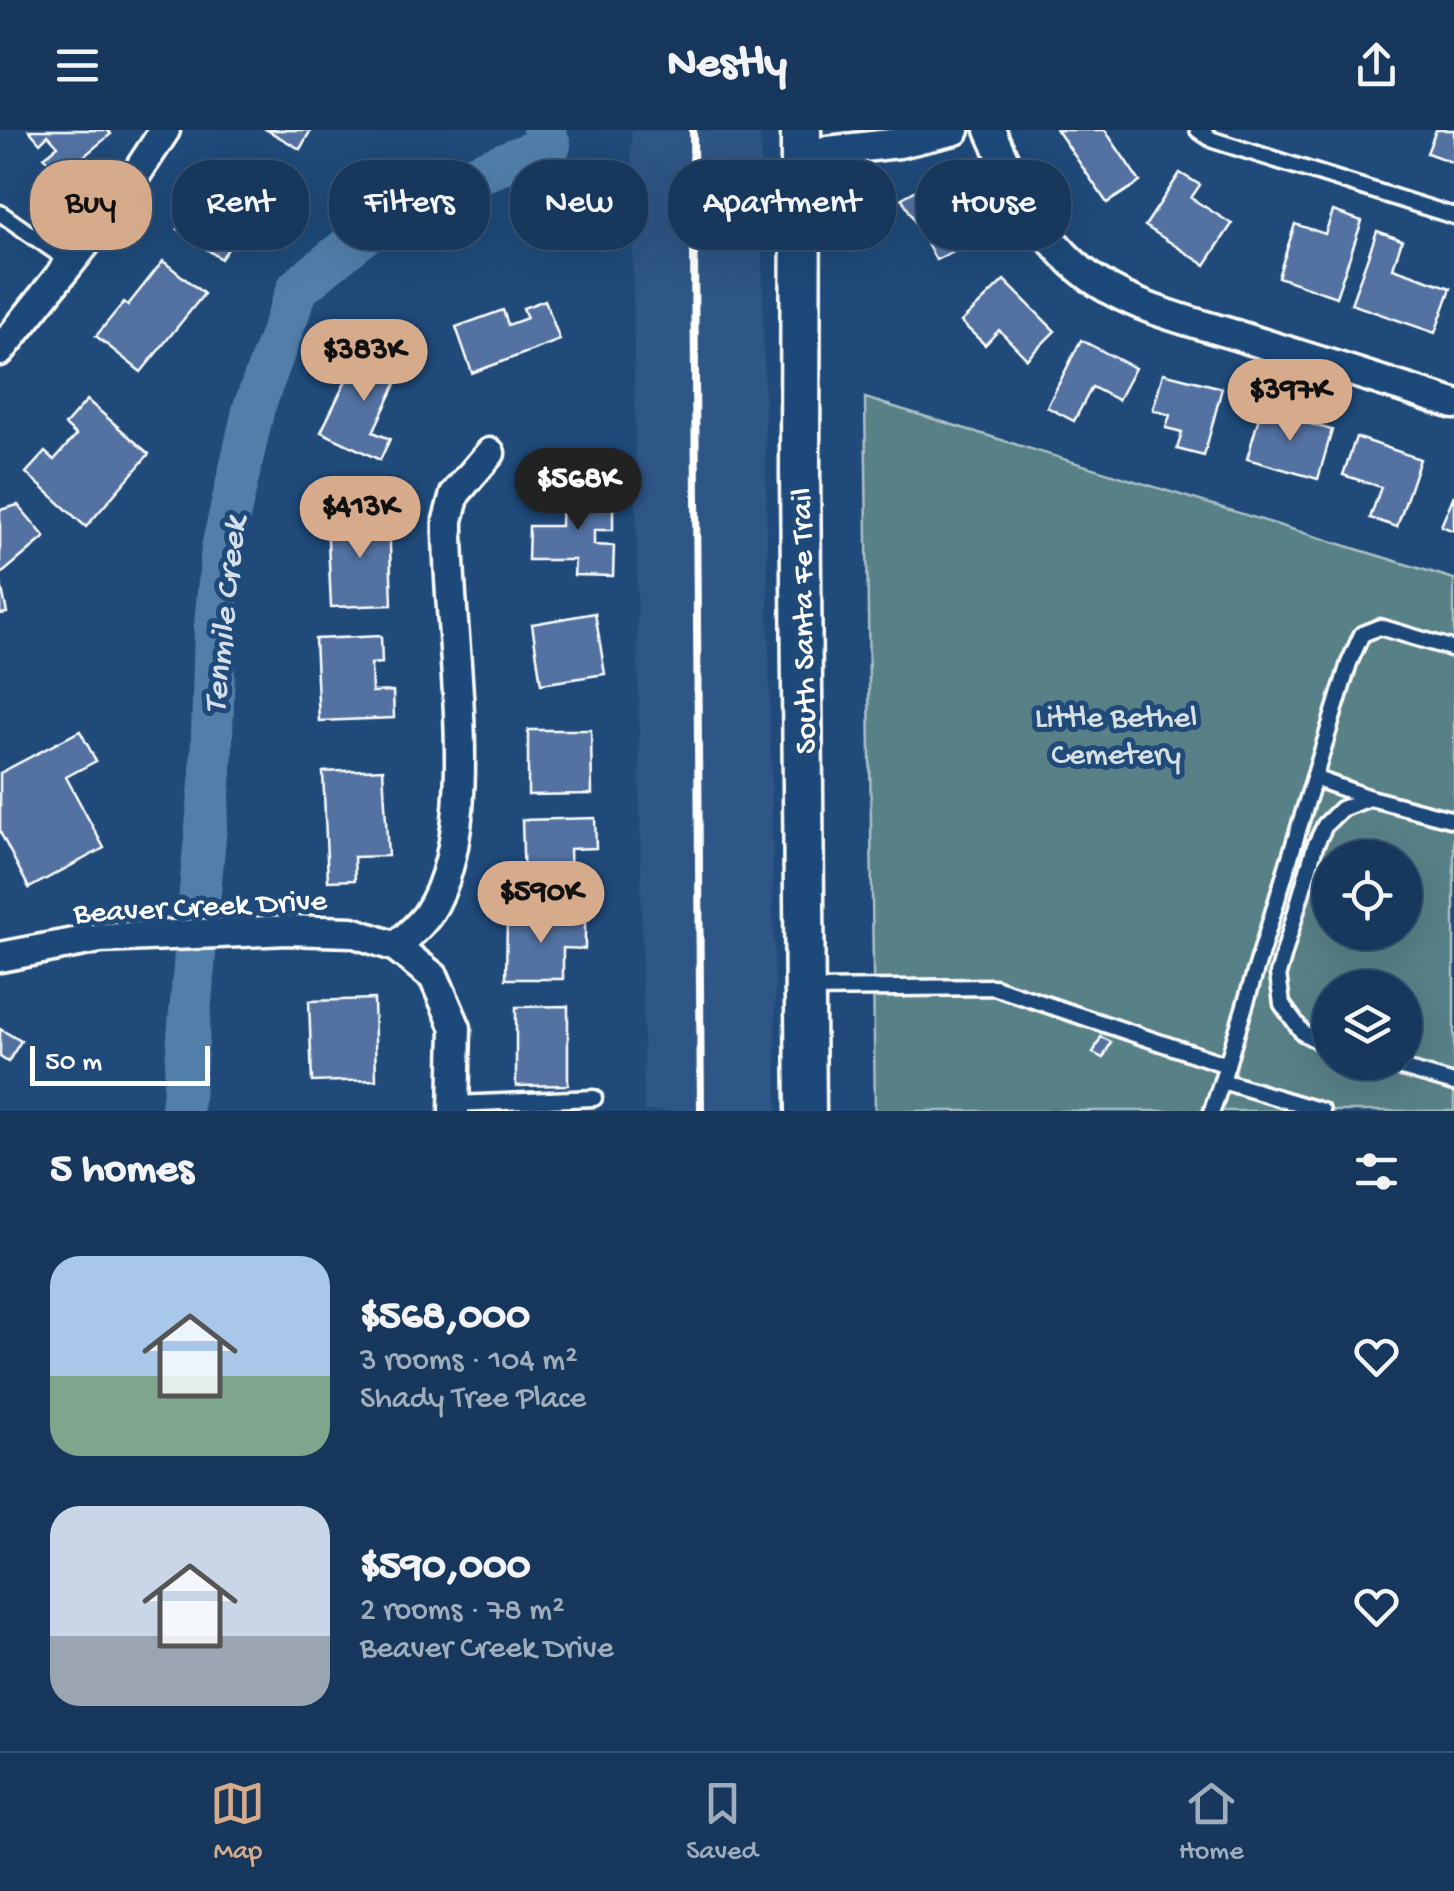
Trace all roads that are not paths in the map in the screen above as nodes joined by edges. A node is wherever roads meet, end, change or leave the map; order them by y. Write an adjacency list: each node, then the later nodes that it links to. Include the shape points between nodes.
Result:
1 (166, 130): 8 (street)
2 (955, 130): 5 (street, via 899,143)
3 (990, 130): 10 (street, via 1050,239 1103,287)
4 (1198, 130): 7 (lane)
5 (800, 142): 18 (street, South Santa Fe Trail)
6 (0, 213): 8 (lane)
7 (1454, 216)
8 (70, 262): 9 (street)
9 (0, 351)
10 (1454, 404)
11 (490, 454): 16 (street, via 455,494 448,520 458,742 455,838 428,914)
12 (1454, 649): 13 (lane, via 1380,627 1362,634)
13 (1314, 778): 14 (lane); 20 (lane)
14 (1370, 798): 15 (lane); 19 (lane, via 1340,809 1315,846 1278,974 1282,1004)
15 (1454, 820)
16 (396, 947): 17 (street, Beaver Creek Drive, via 352,932 288,930 100,938); 25 (street, Beaver Creek Drive, via 434,978 456,1028)
17 (0, 957)
18 (805, 989): 20 (lane, via 994,987); 26 (street, South Santa Fe Trail)
19 (1312, 1037)
20 (1227, 1064): 22 (lane)
21 (1422, 1074): 23 (lane)
22 (1222, 1080): 27 (lane); 28 (lane)
23 (1454, 1083)
24 (594, 1098): 25 (lane)
25 (454, 1107)
26 (806, 1111)
27 (1212, 1111)
28 (1322, 1111)

